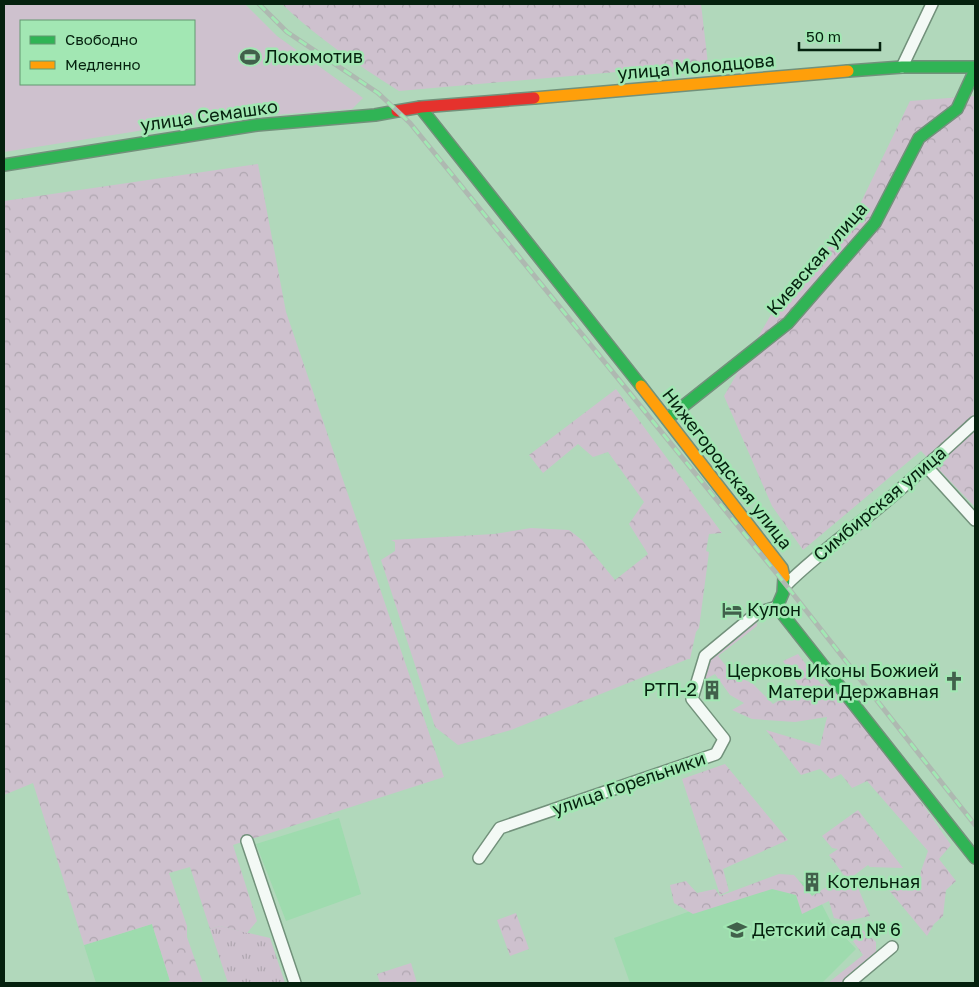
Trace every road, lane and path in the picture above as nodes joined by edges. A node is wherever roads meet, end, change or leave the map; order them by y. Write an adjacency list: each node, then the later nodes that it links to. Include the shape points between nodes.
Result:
1 (932, 4): 2 (street)
2 (902, 67): 3 (street, улица Молодцова); 4 (street, улица Молодцова)
3 (975, 68): 6 (street, Киевская улица, via 957,109 920,138 875,223 788,323)
4 (420, 108): 5 (street, улица Семашко, via 257,125); 6 (street, Нижегородская улица)
5 (4, 165)
6 (667, 419): 10 (street, Нижегородская улица, via 782,568)
7 (975, 422): 8 (street, Симбирская улица)
8 (926, 466): 9 (street); 10 (street, Симбирская улица)
9 (975, 520)
10 (786, 585): 11 (street)
11 (777, 607): 13 (street, улица Горельники, via 757,613 705,656 692,700 724,739 716,754 500,828); 14 (street)
12 (248, 840): 16 (street)
13 (480, 858)
14 (975, 858)
15 (892, 947): 17 (street)
16 (295, 983)
17 (849, 983)

